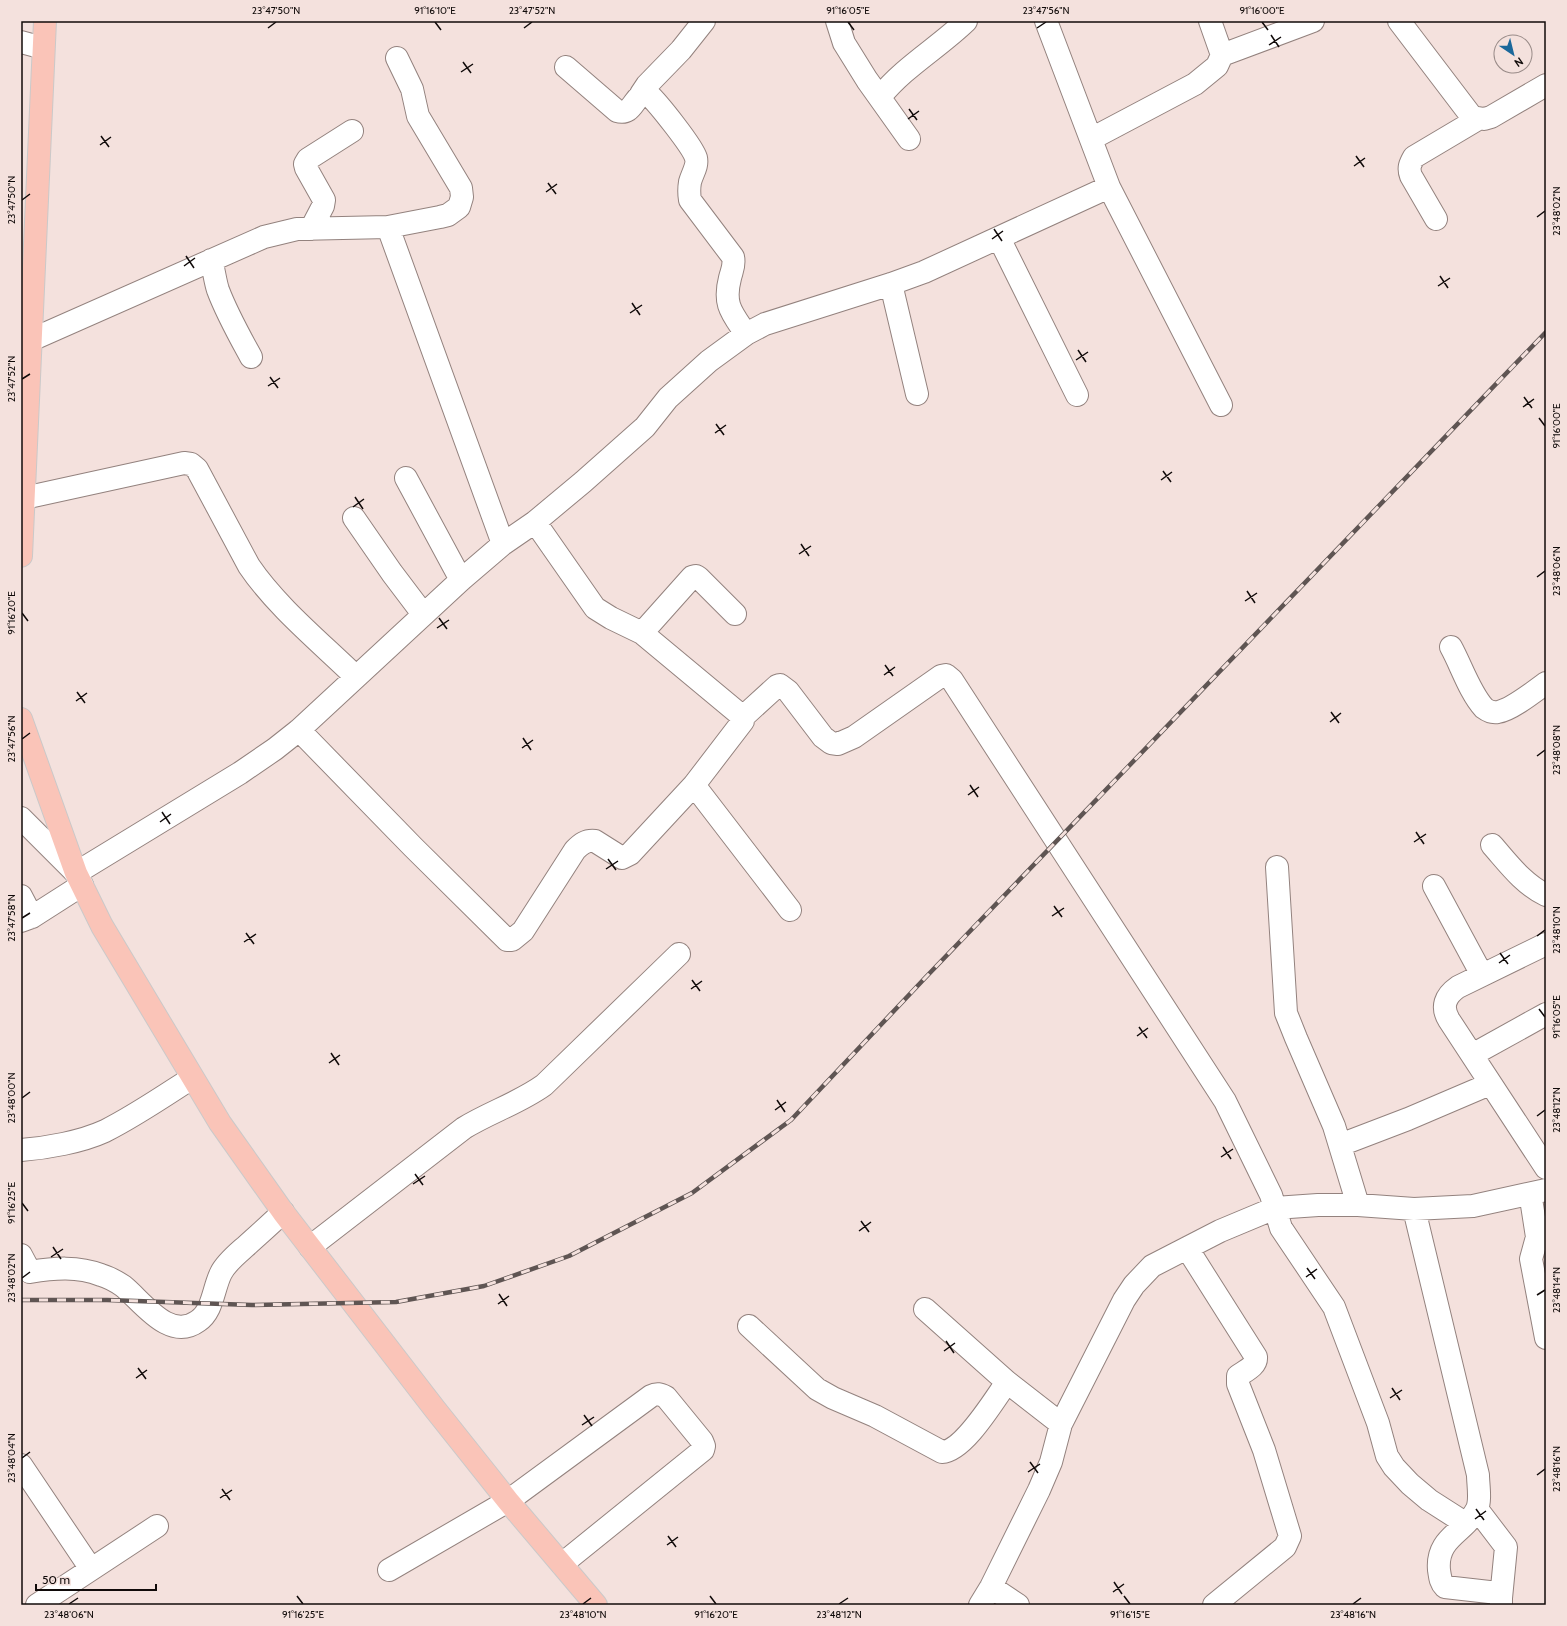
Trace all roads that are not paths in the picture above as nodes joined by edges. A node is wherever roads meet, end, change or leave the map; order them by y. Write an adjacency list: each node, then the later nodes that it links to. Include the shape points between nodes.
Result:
1 (45, 21): 10 (main road)
2 (837, 21): 16 (street, via 844,43)
3 (966, 21): 16 (street, via 902,73)
4 (1046, 21): 20 (street)
5 (1210, 21): 11 (street)
6 (1313, 21): 11 (street)
7 (1399, 21): 17 (street, via 1472,117)
8 (694, 26): 15 (street, via 681,50 647,85)
9 (21, 42): 10 (street)
10 (43, 48): 27 (main road)
11 (1222, 54): 20 (street, via 1217,66 1195,84)
12 (397, 58): 23 (street, via 412,88 418,116 461,188 462,198 459,207 448,215)
13 (566, 67): 15 (street, via 622,113 631,109)
14 (1546, 85): 17 (street, via 1491,117)
15 (642, 94): 29 (street, via 648,94 654,99 696,159 688,192 690,200 733,257 735,262 727,295 728,304)
16 (880, 97): 19 (street)
17 (1478, 119): 22 (street, via 1414,157 1410,164 1411,176)
18 (352, 131): 24 (street, via 308,159 305,164 324,200)
19 (910, 139)
20 (1091, 139): 21 (street)
21 (1109, 187): 25 (street); 34 (street)
22 (1436, 219)
23 (388, 226): 24 (street); 39 (street)
24 (311, 229): 26 (street, via 297,229 264,237)
25 (999, 238): 28 (street); 33 (street)
26 (212, 260): 30 (street); 31 (street, via 225,307)
27 (27, 277): 30 (main road)
28 (891, 284): 29 (street, via 765,324); 32 (street)
29 (746, 334): 38 (street, via 704,365 668,398 645,427)
30 (31, 340): 36 (main road)
31 (251, 357)
32 (917, 394)
33 (1077, 395)
34 (1221, 405)
35 (406, 478): 41 (street)
36 (24, 498): 40 (main road); 46 (street, via 184,463 191,464 197,469 255,575)
37 (354, 518): 42 (street)
38 (535, 522): 39 (street); 44 (street, via 595,608)
39 (503, 544): 41 (street)
40 (21, 556)
41 (461, 580): 42 (street)
42 (423, 614): 46 (street)
43 (735, 614): 44 (street, via 696,576 692,577)
44 (642, 633): 48 (street)
45 (1452, 647): 47 (street, via 1473,690 1484,708 1490,712 1497,713 1507,709)
46 (355, 676): 50 (street)
47 (1546, 683)
48 (743, 717): 51 (street); 73 (street, via 780,685 788,691 823,737 831,743 838,744 854,736 941,676 949,677 1225,1101)
49 (21, 719): 55 (main road)
50 (299, 730): 51 (street, via 509,941 523,931 579,846 590,840 595,841 619,857 625,857); 55 (street, via 240,773)
51 (694, 785): 59 (street)
52 (22, 821): 55 (street)
53 (1492, 845): 57 (street, via 1518,874)
54 (1277, 867): 68 (street, via 1286,1013)
55 (79, 879): 60 (street); 66 (main road, via 102,926)
56 (1434, 886): 63 (street)
57 (1546, 895)
58 (21, 896): 60 (street)
59 (790, 910)
60 (26, 919)
61 (1546, 944): 63 (street)
62 (679, 954): 76 (street, via 544,1085 532,1094 464,1128)
63 (1482, 976): 65 (street, via 1450,993 1445,1002 1445,1013)
64 (1546, 1014): 65 (street)
65 (1472, 1055): 67 (street)
66 (192, 1078): 69 (street, via 97,1134 79,1140); 75 (main road, via 224,1130)
67 (1490, 1084): 68 (street); 70 (street)
68 (1340, 1145): 72 (street)
69 (21, 1150)
70 (1546, 1168)
71 (1539, 1202): 74 (street); 81 (street, via 1537,1237 1531,1259)
72 (1358, 1205): 73 (street); 74 (street)
73 (1275, 1208): 77 (street); 86 (street, via 1281,1228 1334,1307 1378,1423 1387,1456 1410,1484 1429,1500)
74 (1414, 1209): 86 (street, via 1478,1474 1478,1499)
75 (283, 1212): 76 (main road); 78 (street, via 221,1272 207,1314 197,1322 183,1327 167,1324 148,1311 122,1286 102,1275 77,1268 30,1272)
76 (310, 1247): 85 (main road)
77 (1187, 1248): 83 (street, via 1152,1266 1134,1284); 92 (street, via 1256,1357 1254,1365 1238,1376 1238,1384 1264,1450 1290,1536 1285,1546)
78 (21, 1255)
79 (924, 1309): 82 (street)
80 (748, 1326): 82 (street, via 817,1389 942,1452 953,1448 968,1436)
81 (1546, 1338)
82 (1007, 1382): 83 (street)
83 (1061, 1424): 91 (street, via 1051,1462 1039,1490)
84 (21, 1464): 89 (street)
85 (508, 1501): 88 (main road); 88 (street, via 651,1396 661,1394 666,1397 702,1441 703,1450); 90 (street)
86 (1471, 1516): 93 (street, via 1506,1547); 93 (street, via 1440,1552 1438,1559 1441,1582 1446,1587 1495,1592 1498,1593)
87 (157, 1526): 89 (street)
88 (562, 1564): 95 (main road)
89 (91, 1569): 94 (street)
90 (388, 1570)
91 (991, 1587): 96 (street); 97 (street)
92 (1227, 1601)
93 (1501, 1602)
94 (37, 1605)
95 (596, 1605)
96 (980, 1605)
97 (1018, 1605)

